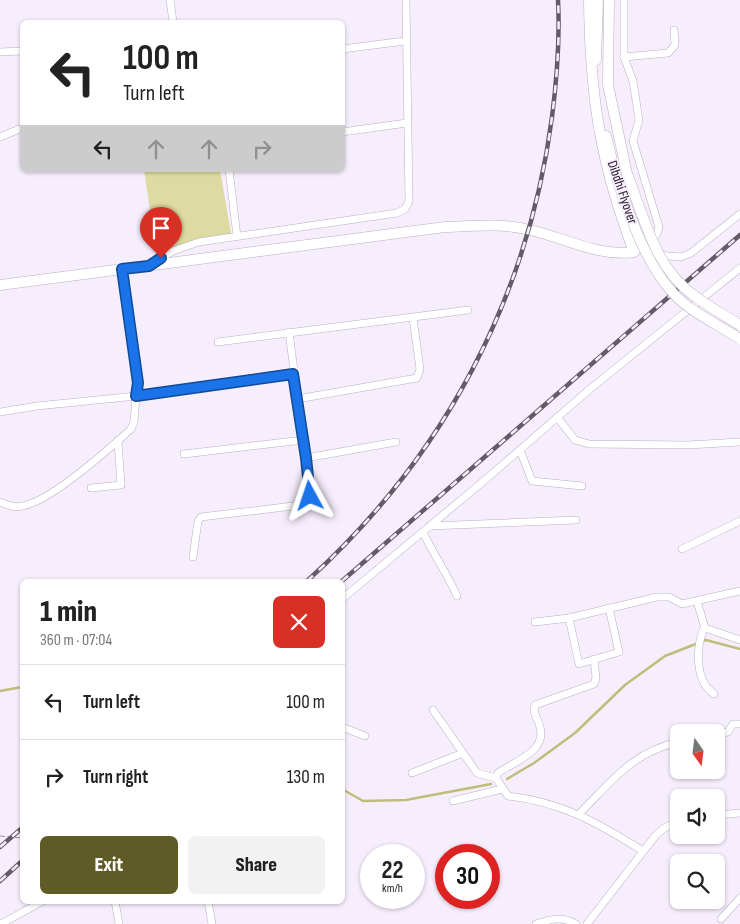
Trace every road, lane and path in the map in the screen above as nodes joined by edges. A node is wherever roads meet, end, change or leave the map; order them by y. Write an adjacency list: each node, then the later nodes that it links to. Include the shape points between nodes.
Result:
1 (170, 0): 7 (street)
2 (406, 0): 9 (street)
3 (589, 0): 21 (street, via 593,98 599,136 612,190)
4 (598, 0): 30 (street, Dibdhi Flyover, bridge, via 596,66 599,96 616,176 639,237 654,268 674,295)
5 (609, 0): 28 (street, Dibdhi Flyover, bridge, via 608,85 627,174 648,230 663,262 691,294)
6 (624, 0): 13 (street)
7 (173, 20)
8 (674, 30): 13 (street, via 675,45 668,53)
9 (405, 42): 10 (street); 14 (street)
10 (345, 49)
11 (20, 51): 12 (street)
12 (0, 52)
13 (624, 57): 21 (street, via 639,120 633,141 659,226 658,233 649,244)
14 (407, 123): 16 (street); 20 (street, via 408,201 405,209 397,214)
15 (20, 129): 17 (street)
16 (345, 132)
17 (0, 137)
18 (229, 172): 20 (street)
19 (740, 214): 21 (street, via 682,257)
20 (237, 236): 22 (street, via 187,245)
21 (634, 252): 22 (street, via 623,254 584,248 530,230 446,226)
22 (149, 266): 24 (street)
23 (740, 268): 36 (street)
24 (122, 269): 25 (street); 33 (street, via 138,383)
25 (0, 285)
26 (468, 310): 27 (street)
27 (413, 318): 29 (street); 34 (street, via 420,369 417,378)
28 (740, 325)
29 (289, 332): 31 (street); 32 (street)
30 (740, 339)
31 (218, 342)
32 (293, 374): 33 (street); 34 (street)
33 (136, 396): 35 (street); 38 (street, via 134,422)
34 (297, 399): 37 (street)
35 (0, 412)
36 (557, 417): 40 (street, via 575,440 589,444); 41 (street)
37 (303, 440): 42 (street); 43 (street)
38 (118, 441): 45 (street, via 121,486); 46 (street, via 61,486 33,503 21,507)
39 (396, 442): 43 (street)
40 (740, 442)
41 (520, 450): 44 (street, via 532,481); 49 (street)
42 (184, 454)
43 (306, 458): 52 (street, via 309,499 293,506 201,517)
44 (582, 486)
45 (91, 488)
46 (0, 502)
47 (576, 520): 49 (street)
48 (740, 521): 51 (street)
49 (430, 526): 50 (street)
50 (423, 532): 54 (street); 55 (street)
51 (682, 549)
52 (193, 557)
53 (740, 591): 56 (street)
54 (457, 596)
55 (345, 597)
56 (697, 601): 57 (street, via 680,604 662,596); 60 (street)
57 (610, 608): 58 (street); 62 (street, via 619,652)
58 (569, 618): 59 (street); 62 (street, via 579,664)
59 (535, 622)
60 (703, 631): 61 (street); 63 (street, via 698,655 704,682)
61 (740, 640)
62 (594, 659): 72 (street, via 594,684 535,705 540,742 529,754 498,773)
63 (714, 694)
64 (433, 710): 70 (street)
65 (740, 724): 67 (street, via 733,724)
66 (345, 728): 68 (street)
67 (725, 732)
68 (365, 736)
69 (670, 745): 76 (street, via 654,749 625,766)
70 (463, 753): 71 (street); 72 (street, via 477,773)
71 (412, 773)
72 (496, 778): 73 (street)
73 (502, 789): 74 (street); 76 (street, via 508,796 548,803)
74 (453, 801)
75 (740, 813): 77 (street)
76 (579, 814): 81 (street)
77 (725, 814)
78 (670, 825): 81 (street)
79 (0, 836): 80 (path)
80 (20, 838)
81 (643, 851): 92 (street)
82 (740, 898): 86 (street)
83 (37, 904): 87 (street)
84 (116, 904): 88 (street)
85 (209, 904): 89 (street)
86 (721, 919)
87 (1, 924)
88 (120, 924)
89 (212, 924)
90 (536, 924): 91 (street, via 560,918)
91 (576, 924)
92 (587, 924)

